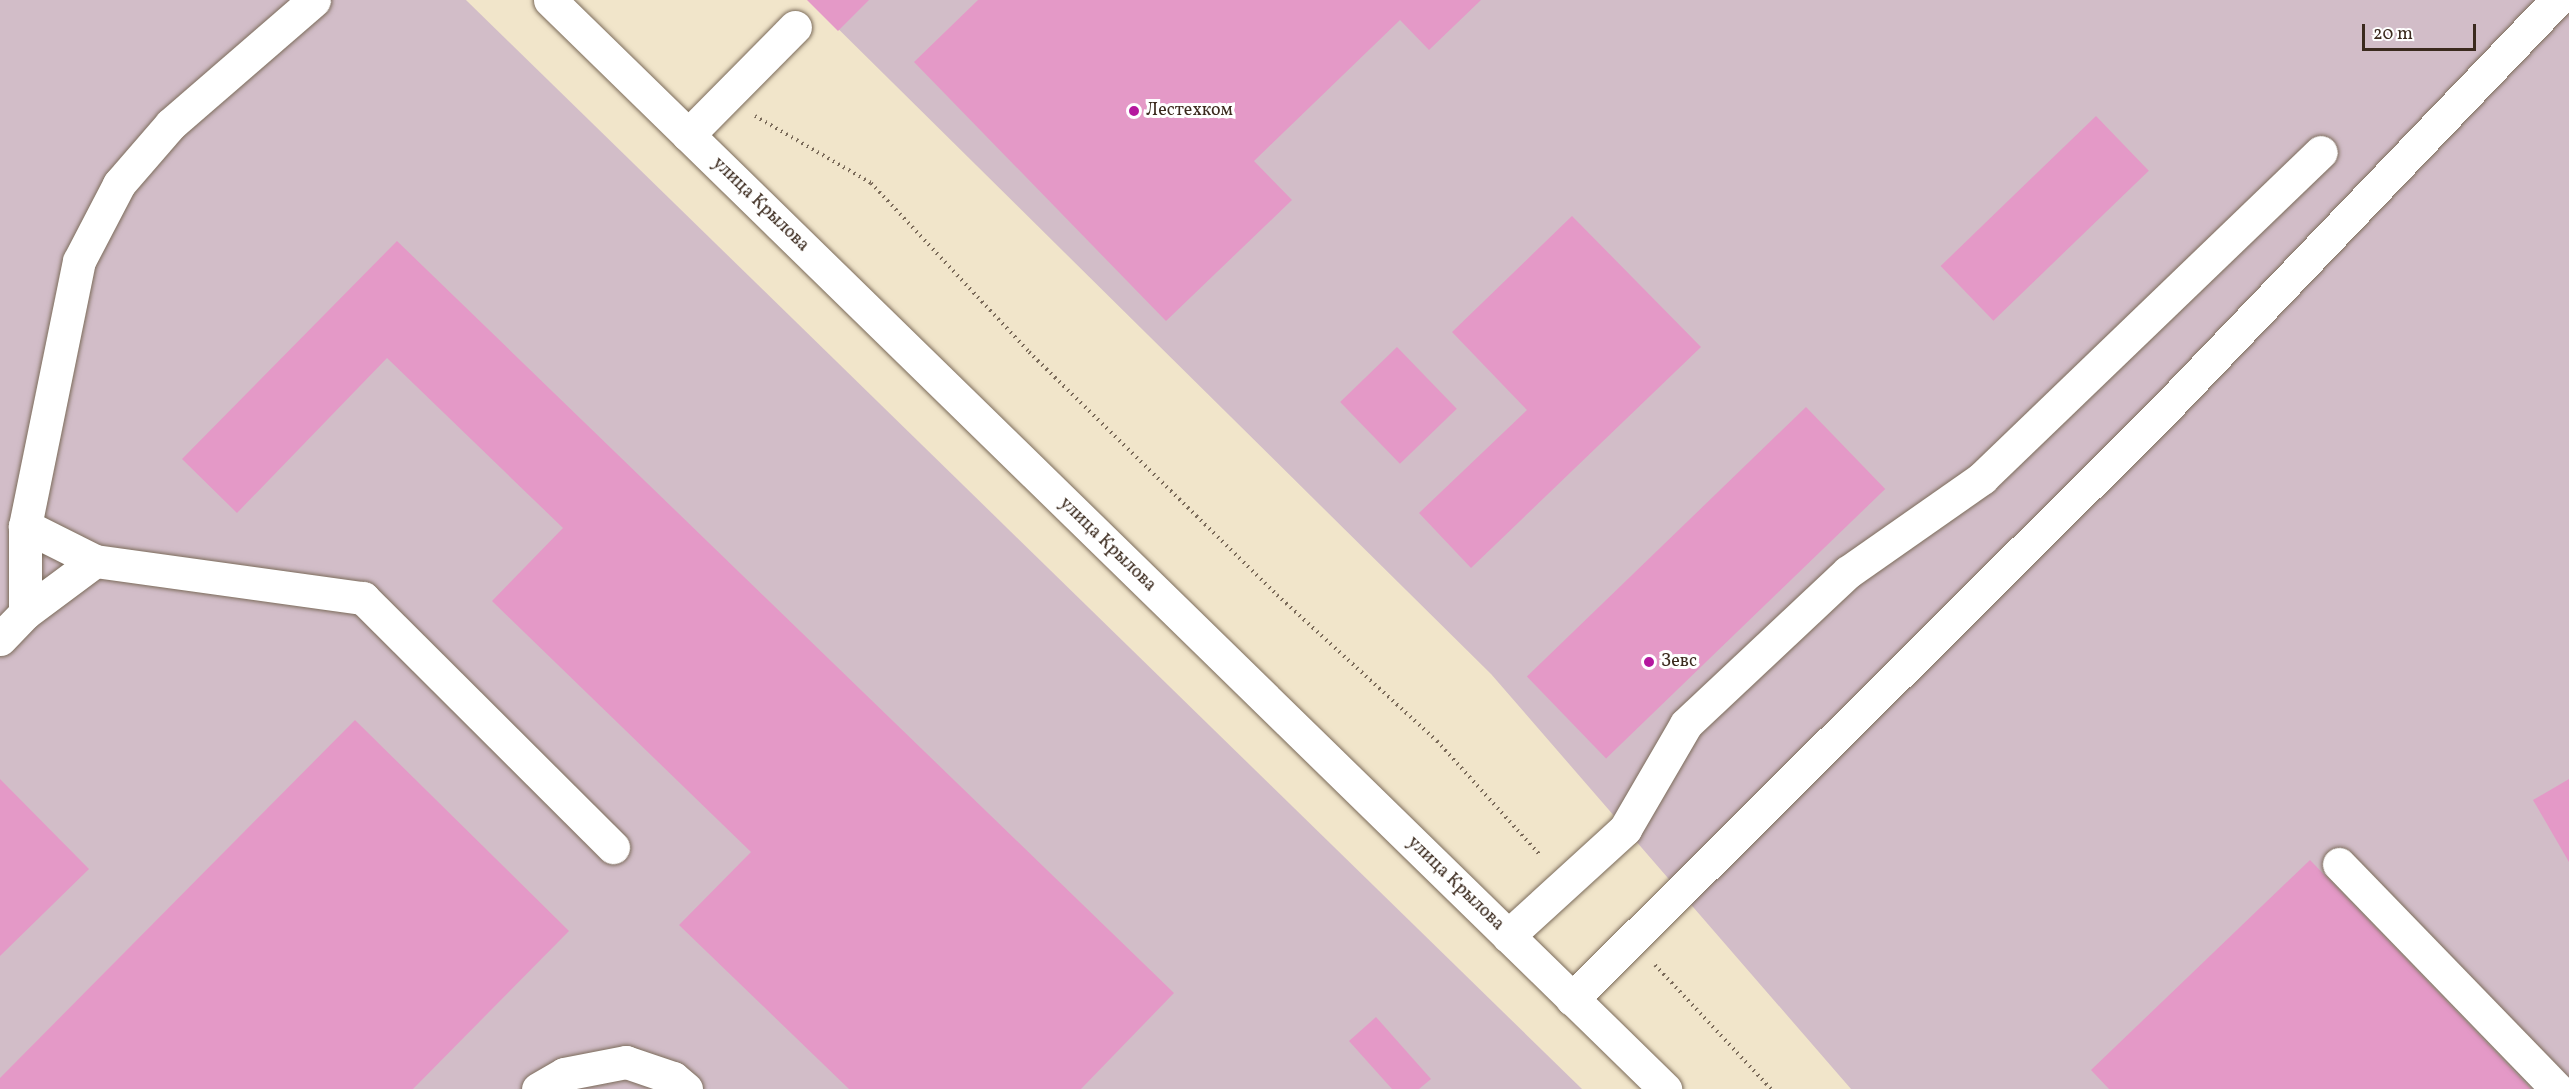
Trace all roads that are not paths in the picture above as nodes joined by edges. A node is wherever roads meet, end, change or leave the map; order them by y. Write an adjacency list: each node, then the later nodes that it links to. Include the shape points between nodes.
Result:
1 (314, 0): 7 (street, via 171,124 120,184 79,261)
2 (550, 0): 5 (street, улица Крылова)
3 (2557, 0): 14 (street, via 2166,408)
4 (795, 27): 5 (street)
5 (688, 135): 13 (street, улица Крылова)
6 (2320, 152): 13 (street, via 1982,478 1848,572 1686,724 1625,829)
7 (25, 526): 8 (street); 9 (street)
8 (95, 561): 9 (street); 11 (street, via 363,598)
9 (25, 613): 10 (street)
10 (0, 639)
11 (614, 847)
12 (2339, 864): 18 (street)
13 (1508, 936): 14 (street, улица Крылова)
14 (1572, 999): 17 (street, улица Крылова)
15 (538, 1089): 16 (street, via 564,1074 626,1062 673,1078)
16 (686, 1089)
17 (1665, 1089)
18 (2557, 1089)

